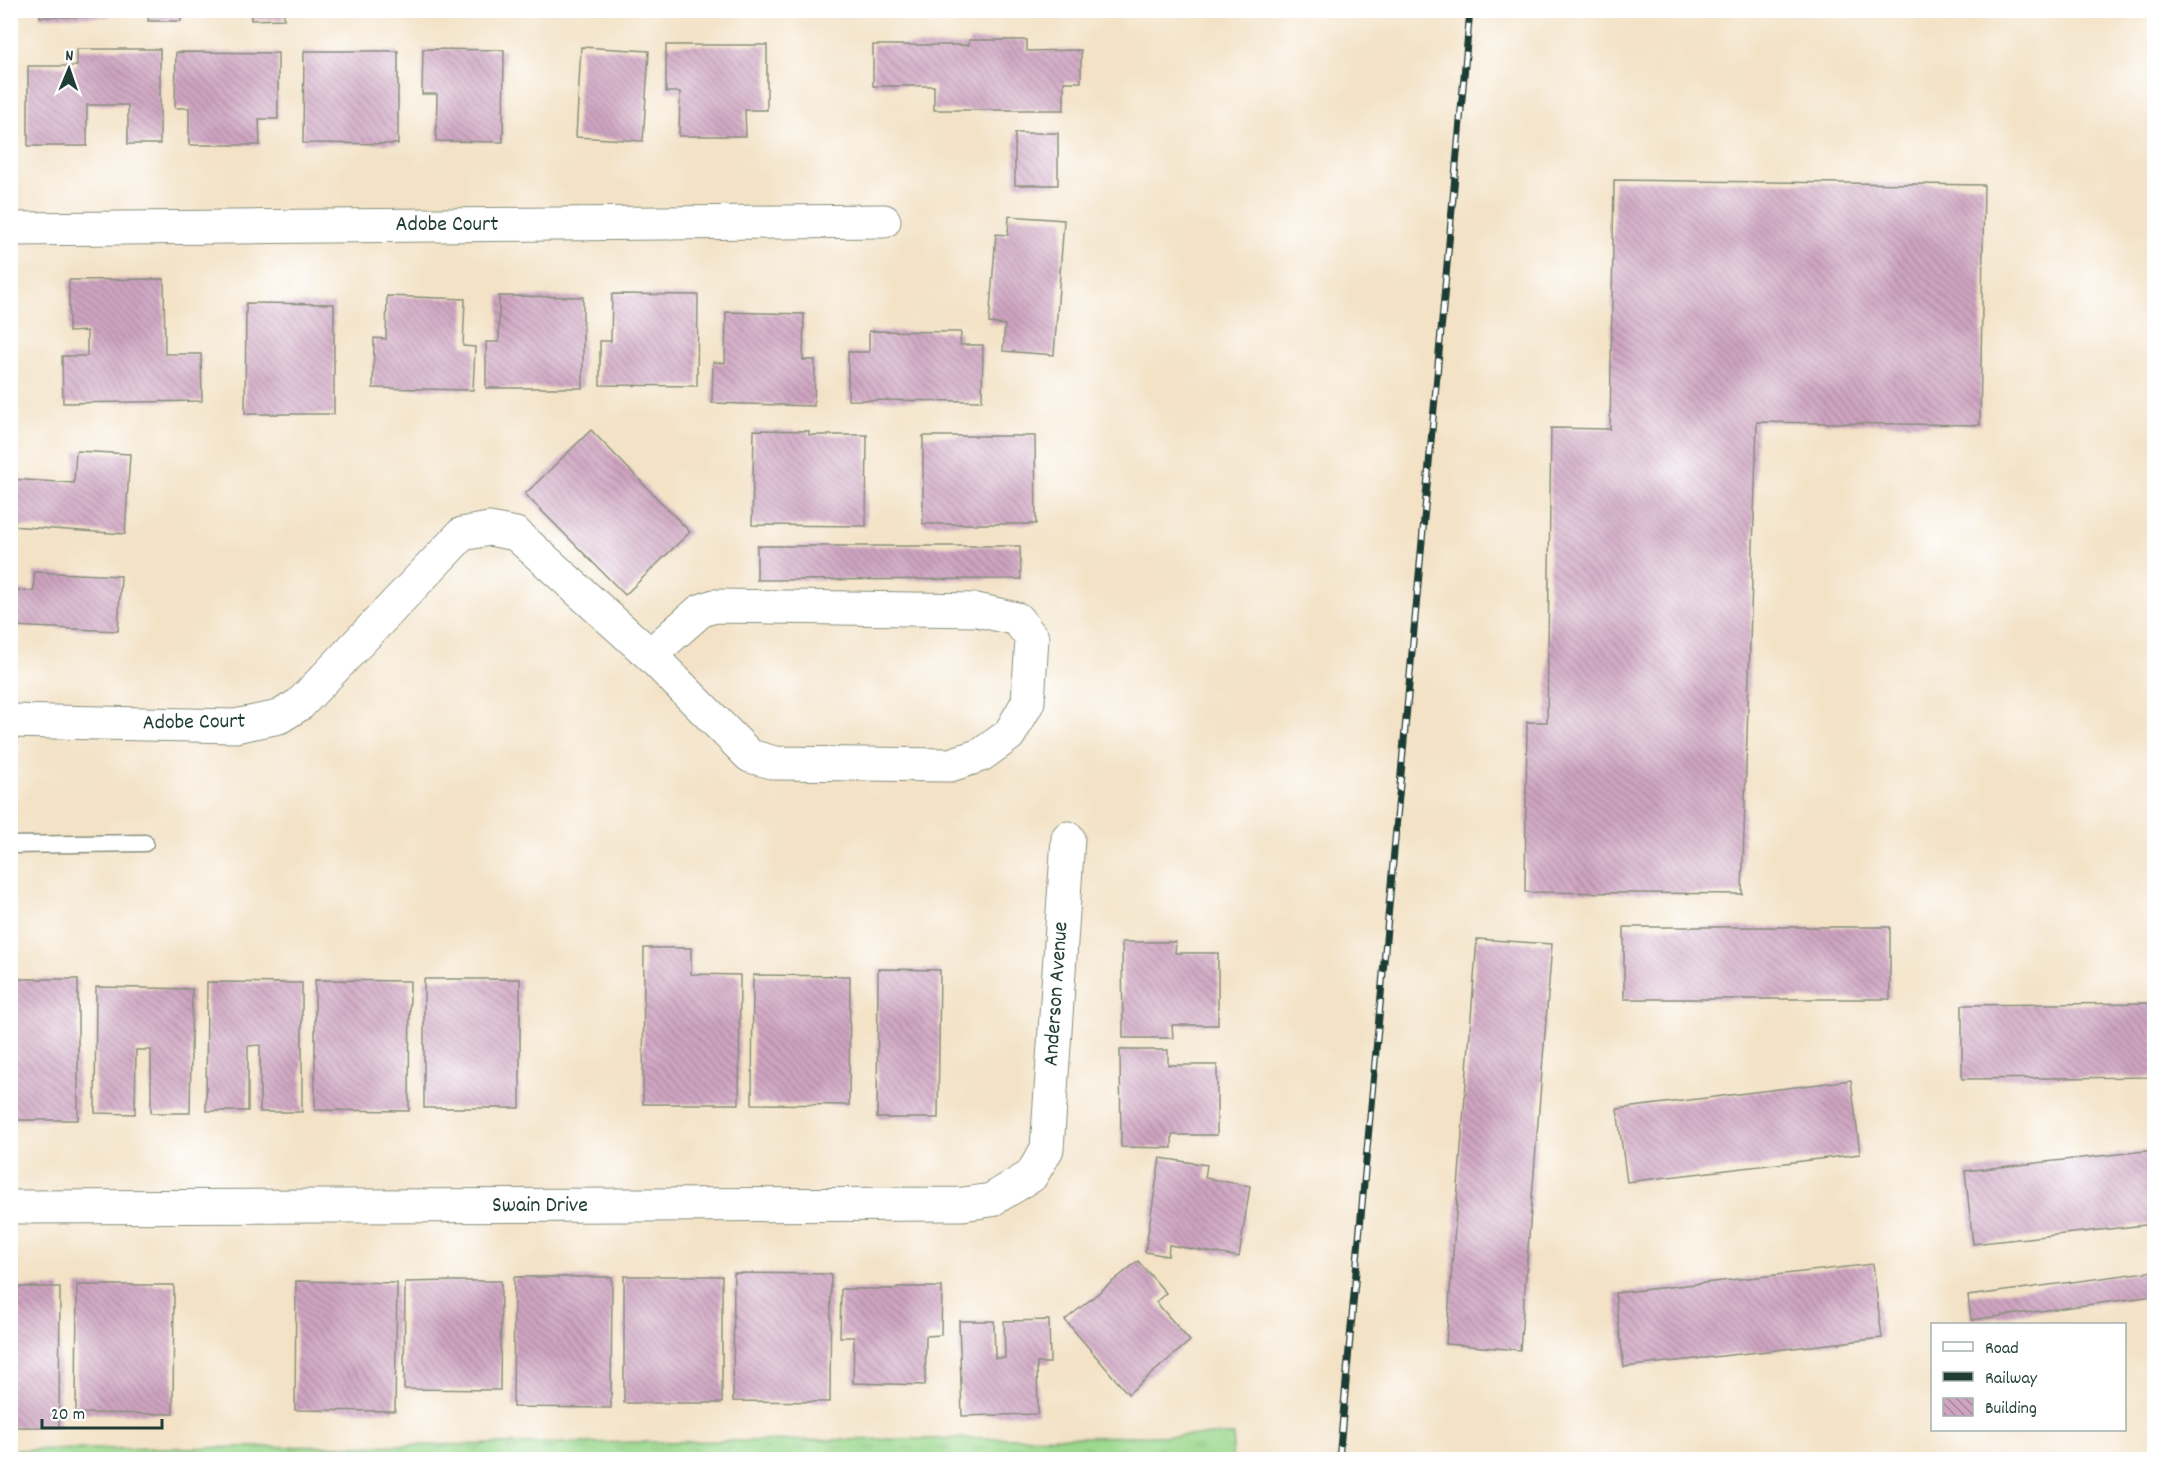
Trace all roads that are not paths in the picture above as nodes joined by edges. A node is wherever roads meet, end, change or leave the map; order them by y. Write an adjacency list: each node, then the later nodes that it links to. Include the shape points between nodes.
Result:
1 (884, 221): 2 (street, Adobe Court)
2 (10, 228)
3 (650, 655): 3 (street, Adobe Court, via 750,756 775,763 950,765 981,755 1010,735 1028,702 1032,638 1017,619 977,610 714,606 700,611); 4 (street, Adobe Court, via 516,534 489,529 462,534 300,704 279,717 235,726)
4 (10, 721)
5 (1068, 838): 8 (street, Anderson Avenue)
6 (145, 843): 7 (lane)
7 (10, 845)
8 (1047, 1149): 9 (street, Swain Drive, via 1031,1176 991,1200 963,1204)
9 (10, 1208)

